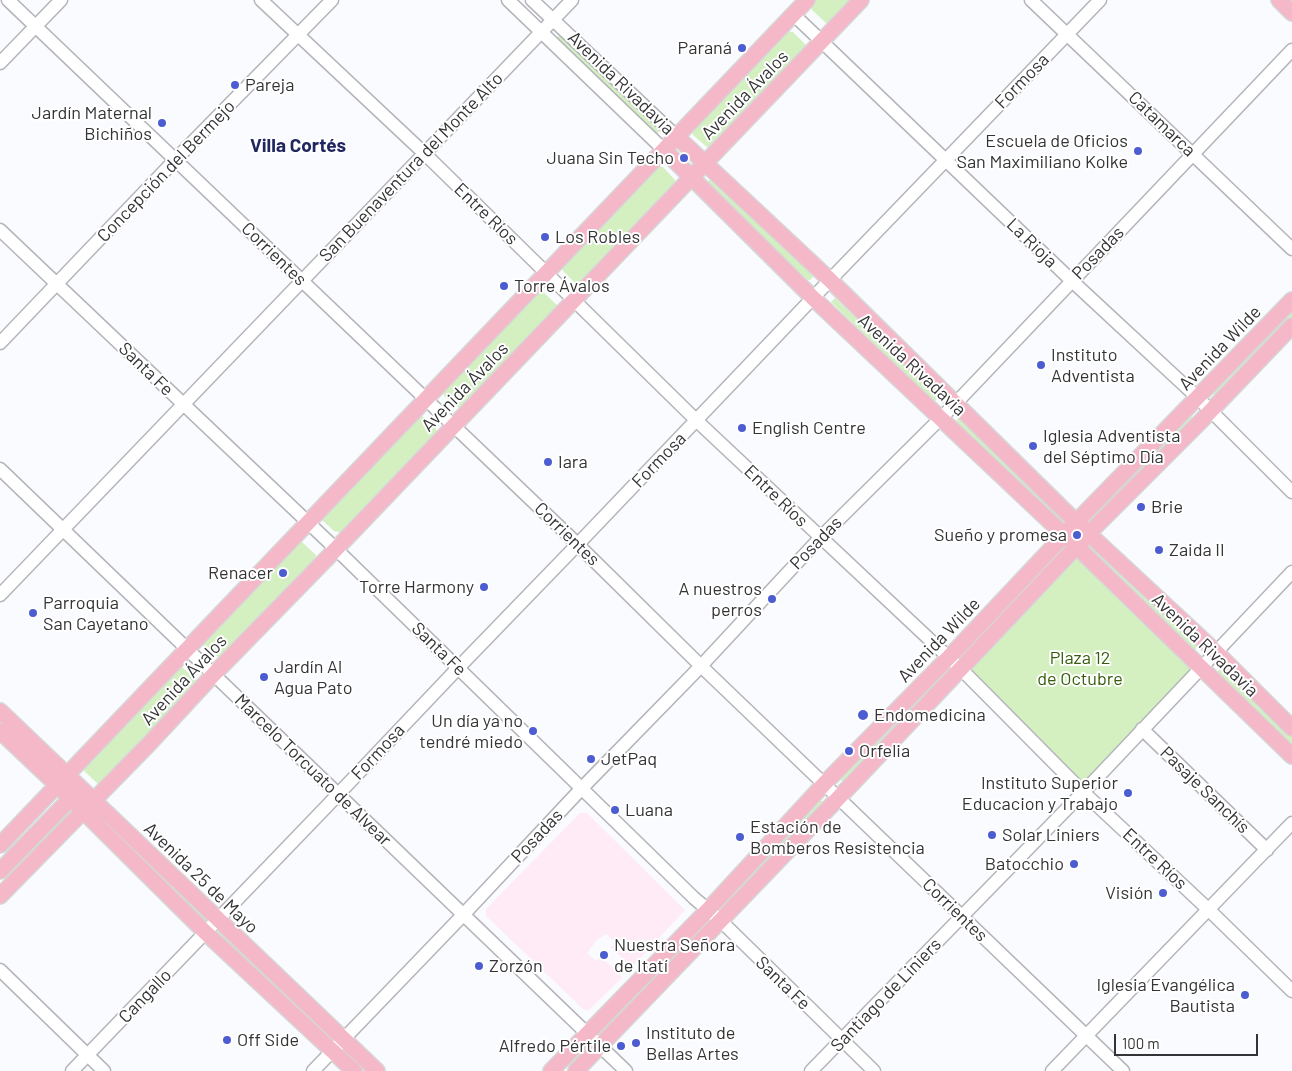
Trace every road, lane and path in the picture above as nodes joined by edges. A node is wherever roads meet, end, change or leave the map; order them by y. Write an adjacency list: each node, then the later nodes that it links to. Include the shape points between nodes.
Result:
1 (8, 0): 16 (street, Corrientes)
2 (61, 0): 16 (street)
3 (261, 0): 19 (street, Entre Ríos)
4 (332, 0): 19 (street, Concepción del Bermejo)
5 (508, 0): 17 (street, Avenida Rivadavia)
6 (532, 0): 15 (street, Avenida Rivadavia)
7 (572, 0): 15 (street, San Buenaventura del Monte Alto)
8 (807, 0): 14 (main road, Avenida Ávalos)
9 (861, 0): 20 (main road, Avenida Ávalos)
10 (1031, 0): 18 (street, Catamarca)
11 (1100, 0): 18 (street, Formosa)
12 (1280, 0): 13 (main road)
13 (1292, 13)
14 (793, 14): 20 (street, La Rioja); 23 (main road, Avenida Ávalos)
15 (553, 20): 17 (street, San Buenaventura del Monte Alto); 23 (street, Avenida Rivadavia)
16 (36, 26): 22 (street); 27 (street, Corrientes)
17 (541, 32): 24 (street, Avenida Rivadavia); 25 (street, San Buenaventura del Monte Alto)
18 (1068, 34): 26 (street, Catamarca); 28 (street, Formosa)
19 (298, 35): 25 (street, Entre Ríos); 27 (street, Concepción del Bermejo)
20 (822, 41): 28 (street, La Rioja); 29 (main road, Avenida Ávalos)
21 (1292, 50): 26 (street, Posadas)
22 (0, 63)
23 (677, 137): 24 (main road, Avenida Ávalos); 29 (main road, Avenida Rivadavia)
24 (664, 150): 30 (main road, Avenida Rivadavia); 33 (main road, Avenida Ávalos)
25 (424, 153): 33 (street, Entre Ríos); 35 (street, San Buenaventura del Monte Alto)
26 (1193, 154): 32 (street, Catamarca); 36 (street, Posadas)
27 (176, 160): 35 (street, Corrientes); 37 (street, Concepción del Bermejo)
28 (946, 160): 34 (street, Formosa); 36 (street, La Rioja)
29 (705, 164): 30 (main road, Avenida Ávalos); 34 (main road, Avenida Rivadavia)
30 (691, 178): 38 (main road, Avenida Rivadavia); 40 (main road, Avenida Ávalos)
31 (0, 230): 37 (street, Santa Fe)
32 (1292, 249)
33 (547, 273): 40 (street, Entre Ríos); 44 (main road, Avenida Ávalos)
34 (830, 280): 38 (street, Formosa); 46 (main road, Avenida Rivadavia)
35 (302, 281): 44 (street, Corrientes); 45 (street, San Buenaventura del Monte Alto)
36 (1072, 281): 43 (street, La Rioja); 46 (street, Posadas)
37 (57, 284): 42 (street, Concepción del Bermejo); 45 (street, Santa Fe)
38 (813, 298): 48 (main road, Avenida Rivadavia); 49 (street, Formosa)
39 (1292, 300): 43 (main road, Avenida Wilde)
40 (574, 301): 49 (street, Entre Ríos); 50 (main road, Avenida Ávalos)
41 (1292, 326): 47 (main road, Avenida Wilde)
42 (0, 343)
43 (1197, 398): 47 (street, La Rioja); 54 (main road, Avenida Wilde)
44 (425, 399): 50 (street, Corrientes); 53 (main road, Avenida Ávalos)
45 (182, 403): 53 (street, Santa Fe); 55 (street, San Buenaventura del Monte Alto)
46 (955, 404): 48 (street, Posadas); 54 (main road, Avenida Rivadavia)
47 (1210, 411): 52 (street, La Rioja); 56 (main road, Avenida Wilde)
48 (941, 417): 57 (main road, Avenida Rivadavia); 58 (street, Posadas)
49 (696, 421): 58 (street, Entre Ríos); 59 (street, Formosa)
50 (454, 425): 59 (street, Corrientes); 61 (main road, Avenida Ávalos)
51 (0, 469): 55 (street, Marcelo Torcuato de Alvear)
52 (1292, 492)
53 (306, 522): 61 (street, Santa Fe); 64 (main road, Avenida Ávalos)
54 (1076, 522): 56 (main road, Avenida Rivadavia); 57 (main road, Avenida Wilde)
55 (63, 530): 63 (street, San Buenaventura del Monte Alto); 64 (street, Marcelo Torcuato de Alvear)
56 (1088, 534): 60 (main road, Avenida Wilde); 65 (main road, Avenida Rivadavia)
57 (1064, 535): 60 (main road, Avenida Rivadavia); 66 (main road, Avenida Wilde)
58 (820, 538): 66 (street, Entre Ríos); 67 (street, Posadas)
59 (578, 544): 67 (street, Corrientes); 68 (street, Formosa)
60 (1078, 547): 69 (main road, Avenida Rivadavia); 70 (main road, Avenida Wilde)
61 (336, 549): 68 (street, Santa Fe); 71 (main road, Avenida Ávalos)
62 (1292, 572): 65 (street, Santiago de Liniers)
63 (0, 595)
64 (188, 648): 71 (street, Marcelo Torcuato de Alvear); 77 (main road, Avenida Ávalos)
65 (1216, 652): 69 (street, Santiago de Liniers); 73 (main road, Avenida Rivadavia)
66 (949, 658): 70 (street, Entre Ríos); 78 (main road, Avenida Wilde)
67 (701, 666): 78 (street, Corrientes); 79 (street, Posadas)
68 (458, 668): 79 (street, Santa Fe); 81 (street, Formosa)
69 (1201, 668): 74 (street, Santiago de Liniers); 76 (main road, Avenida Rivadavia)
70 (960, 669): 80 (street, Entre Ríos); 82 (main road, Avenida Wilde)
71 (214, 674): 81 (street, Marcelo Torcuato de Alvear); 84 (main road, Avenida Ávalos)
72 (0, 711): 77 (main road, Avenida 25 de Mayo)
73 (1292, 728)
74 (1142, 729): 80 (street, Santiago de Liniers); 88 (street, Pasaje Sanchís)
75 (0, 731): 77 (main road, Avenida 25 de Mayo)
76 (1292, 756)
77 (62, 779): 83 (main road, Avenida 25 de Mayo); 84 (main road, Avenida 25 de Mayo); 87 (main road, Avenida Ávalos)
78 (825, 783): 82 (street, Corrientes); 92 (main road, Avenida Wilde)
79 (582, 788): 92 (street, Santa Fe); 93 (street, Posadas)
80 (1083, 792): 91 (street, Entre Ríos); 94 (street, Santiago de Liniers)
81 (338, 795): 93 (street, Marcelo Torcuato de Alvear); 95 (street, Formosa)
82 (839, 798): 94 (street, Corrientes); 96 (main road, Avenida Wilde)
83 (70, 799): 85 (main road, Avenida 25 de Mayo); 89 (main road)
84 (95, 800): 85 (main road, Avenida Ávalos); 95 (main road, Avenida 25 de Mayo)
85 (83, 811): 90 (main road, Avenida Ávalos); 97 (main road, Avenida 25 de Mayo)
86 (1292, 823): 88 (street)
87 (0, 845)
88 (1267, 850): 91 (street)
89 (0, 871)
90 (0, 896)
91 (1209, 910): 99 (street, Entre Ríos); 101 (street)
92 (707, 911): 96 (street, Santa Fe); 100 (main road, Avenida Wilde)
93 (463, 916): 100 (street, Marcelo Torcuato de Alvear); 102 (street, Posadas)
94 (962, 917): 101 (street, Corrientes); 103 (street, Santiago de Liniers)
95 (217, 920): 97 (street, Cangallo); 102 (main road, Avenida 25 de Mayo)
96 (720, 921): 103 (street, Santa Fe); 104 (main road, Avenida Wilde)
97 (206, 933): 105 (main road, Avenida 25 de Mayo); 106 (street, Cangallo)
98 (0, 970): 106 (street)
99 (1292, 991)
100 (589, 1034): 104 (street, Marcelo Torcuato de Alvear); 112 (main road, Avenida Wilde)
101 (1086, 1036): 117 (street); 118 (street, Corrientes)
102 (344, 1039): 105 (street, Posadas); 111 (main road, Avenida 25 de Mayo)
103 (841, 1040): 115 (street, Santiago de Liniers); 116 (street, Santa Fe)
104 (600, 1046): 113 (main road, Avenida Wilde); 114 (street, Marcelo Torcuato de Alvear)
105 (333, 1051): 109 (street, Posadas); 110 (main road, Avenida 25 de Mayo)
106 (87, 1055): 107 (street, Cangallo); 108 (street)
107 (72, 1071)
108 (104, 1071)
109 (313, 1071)
110 (354, 1071)
111 (377, 1071)
112 (552, 1071)
113 (576, 1071)
114 (626, 1071)
115 (811, 1071)
116 (874, 1071)
117 (1052, 1071)
118 (1123, 1071)

